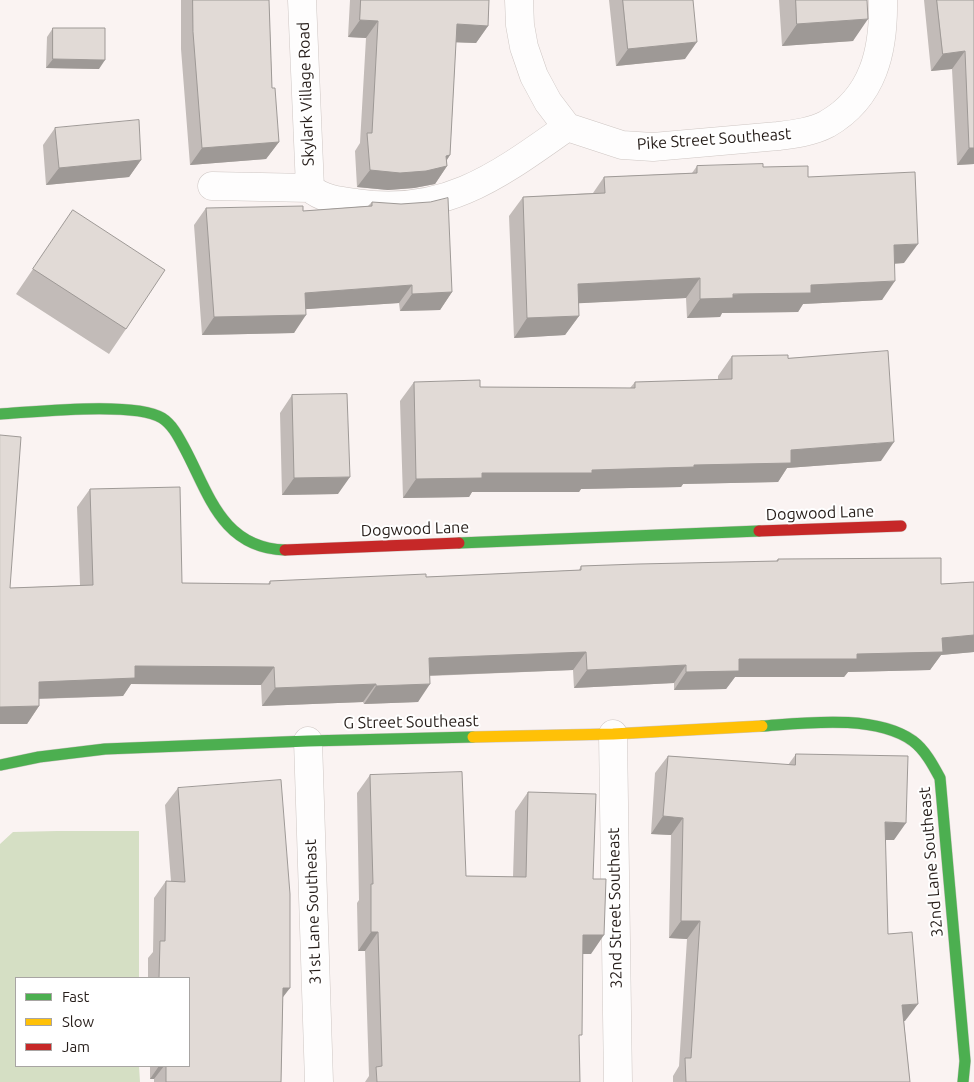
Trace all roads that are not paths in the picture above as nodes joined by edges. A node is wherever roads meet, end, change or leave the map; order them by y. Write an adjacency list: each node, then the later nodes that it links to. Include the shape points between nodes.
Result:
1 (302, 0): 6 (street, Skylark Village Road)
2 (520, 0): 4 (street, via 524,47 534,76)
3 (883, 0): 4 (street, Pike Street Southeast, via 883,36 874,70 859,96 826,124 798,134 653,147 622,145)
4 (567, 127): 6 (street, via 493,178 458,194 429,202 397,206 362,204 318,194)
5 (212, 186): 6 (street)
6 (310, 188)
7 (0, 414): 8 (street, Dogwood Lane, via 141,411 162,418 179,436 213,507 225,524 253,544 270,548)
8 (901, 526)
9 (824, 722): 10 (street, G Street Southeast); 15 (street, 32nd Lane Southeast, via 890,730 920,747 940,778 965,1060)
10 (613, 734): 11 (street, G Street Southeast); 14 (street, 32nd Street Southeast)
11 (308, 741): 12 (street, G Street Southeast, via 105,749); 13 (street, 31st Lane Southeast)
12 (0, 765)
13 (319, 1082)
14 (618, 1082)
15 (964, 1082)

